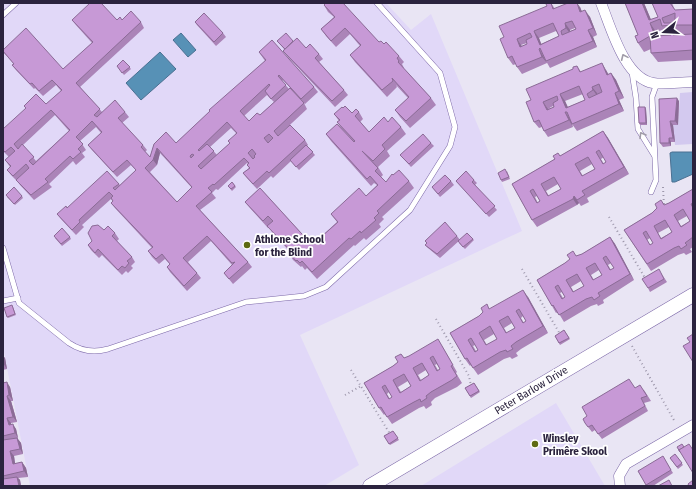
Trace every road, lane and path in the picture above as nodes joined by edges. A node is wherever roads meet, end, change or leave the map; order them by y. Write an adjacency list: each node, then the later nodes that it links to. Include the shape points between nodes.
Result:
1 (16, 3): 4 (lane)
2 (377, 3): 16 (lane, via 440,73 455,126 454,133 450,146 410,210 334,281 311,294 246,302 96,352 82,350 69,343 19,303)
3 (601, 3): 5 (street, one-way to 3)
4 (3, 14)
5 (632, 71): 7 (street, via 640,78); 8 (lane, one-way to 5, via 638,128)
6 (693, 82): 7 (street)
7 (657, 83): 8 (lane, via 652,100)
8 (655, 158): 9 (lane, via 656,180)
9 (651, 191): 10 (path, via 663,208)
10 (670, 203)
11 (609, 217): 14 (path)
12 (3, 248): 16 (lane)
13 (522, 269): 19 (path)
14 (647, 281)
15 (693, 295): 20 (street, Peter Barlow Drive)
16 (18, 298): 17 (lane)
17 (3, 301)
18 (436, 320): 23 (path, via 469,376)
19 (561, 335)
20 (625, 335): 26 (path); 28 (street, Peter Barlow Drive)
21 (352, 370): 22 (path)
22 (361, 386): 24 (path); 27 (path)
23 (471, 387)
24 (345, 395)
25 (693, 425): 26 (street)
26 (681, 432): 29 (street, via 626,464 619,476)
27 (390, 435)
28 (370, 486)
29 (620, 486)

